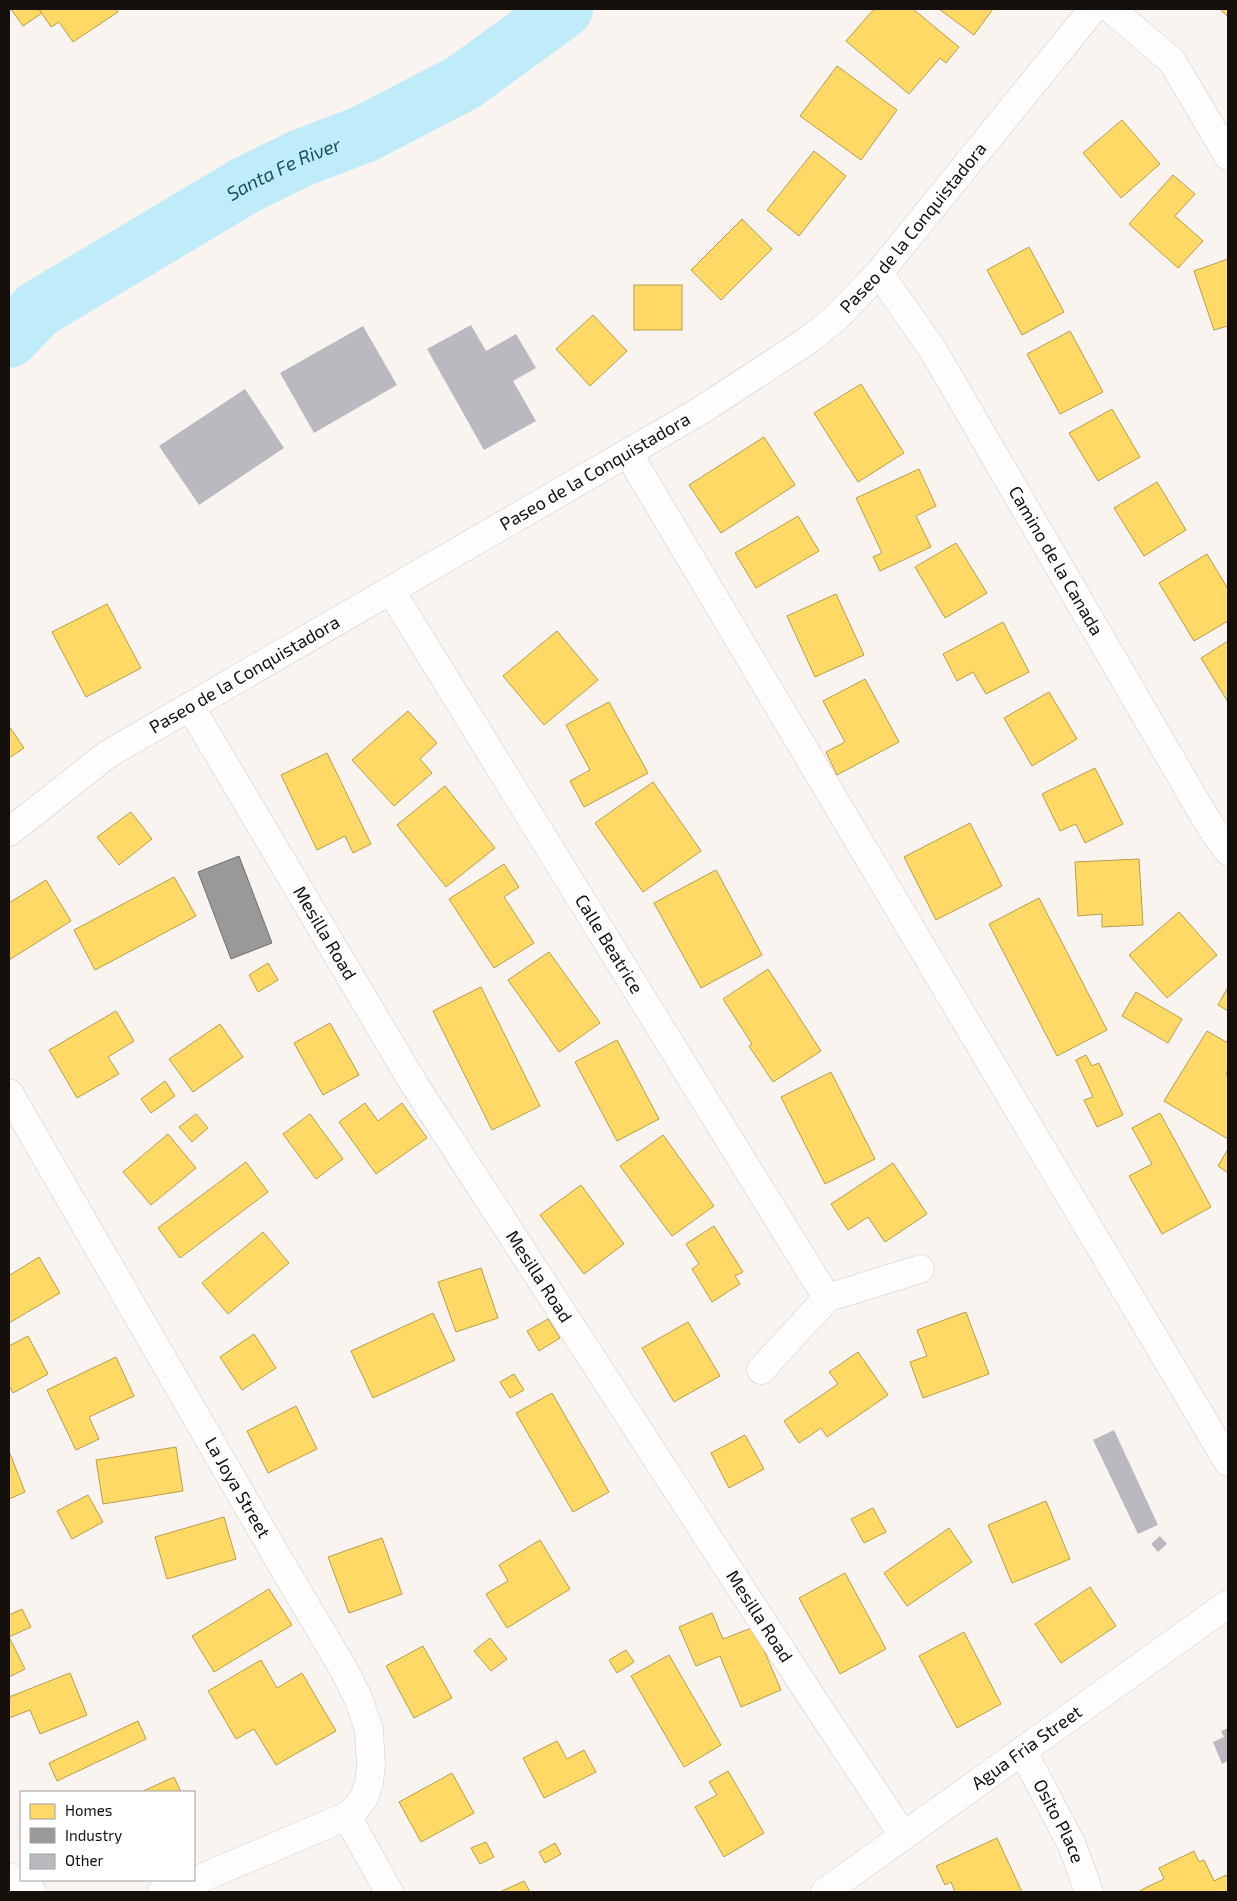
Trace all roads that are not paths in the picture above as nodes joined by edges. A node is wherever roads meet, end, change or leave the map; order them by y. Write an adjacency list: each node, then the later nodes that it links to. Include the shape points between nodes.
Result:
1 (1093, 9): 4 (street, Paseo de la Conquistadora)
2 (1111, 9): 3 (street, via 1172,62)
3 (1228, 156)
4 (879, 273): 5 (street, Paseo de la Conquistadora, via 836,318 807,341 700,411); 9 (street, Camino de la Canada, via 933,350 1196,802)
5 (628, 453): 6 (street, Paseo de la Conquistadora); 14 (street)
6 (391, 591): 7 (street, Paseo de la Conquistadora); 12 (street, Calle Beatrice)
7 (190, 706): 8 (street, Paseo de la Conquistadora, via 108,754); 18 (street, Mesilla Road, via 414,1084)
8 (9, 832)
9 (1228, 851)
10 (9, 1093): 17 (street, La Joya Street, via 353,1686 369,1730 371,1766 364,1798)
11 (920, 1269): 12 (street)
12 (827, 1298): 13 (street)
13 (761, 1370)
14 (1228, 1462)
15 (1228, 1604): 16 (street, Agua Fria Street)
16 (1023, 1752): 18 (street, Agua Fria Street); 26 (street, Osito Place, via 1072,1845)
17 (347, 1816): 21 (street); 24 (street)
18 (903, 1835): 25 (street, Agua Fria Street)
19 (9, 1877): 22 (street)
20 (195, 1881): 23 (street)
21 (195, 1881)
22 (32, 1892)
23 (162, 1892)
24 (389, 1892)
25 (824, 1892)
26 (1089, 1892)

